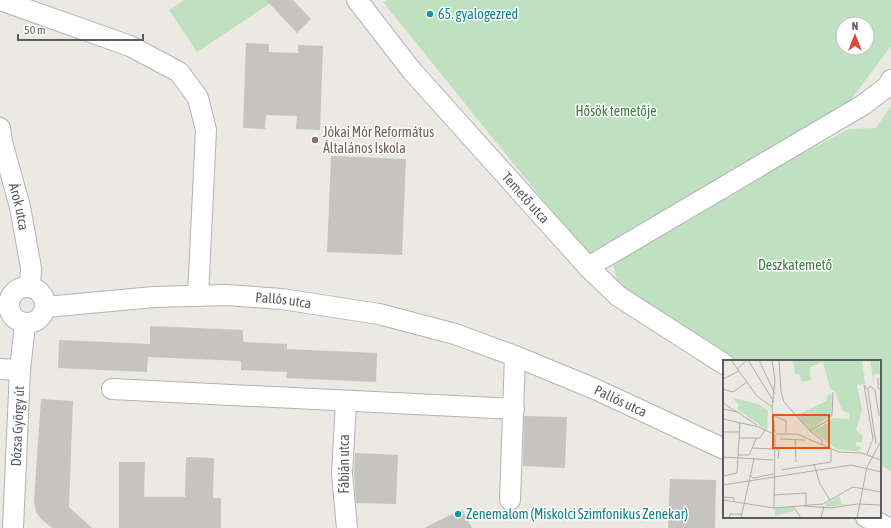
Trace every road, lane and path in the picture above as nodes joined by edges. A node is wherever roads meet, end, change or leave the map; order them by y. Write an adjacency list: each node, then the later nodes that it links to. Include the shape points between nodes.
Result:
1 (0, 0): 7 (street, via 130,46 178,72 198,98 206,130)
2 (357, 0): 5 (street, Temető utca, via 412,71)
3 (891, 80): 5 (street, via 888,86 863,104)
4 (0, 128): 6 (street, Árok utca, via 20,207 31,268)
5 (588, 267): 12 (street, Temető utca, via 618,296)
6 (30, 287): 8 (street, via 22,287 15,291); 9 (street, via 42,294)
7 (198, 296): 9 (street, Pallós utca); 11 (street, Pallós utca, via 226,294 282,299 379,314 455,334)
8 (4, 303): 10 (street, via 13,318)
9 (46, 307): 10 (street, via 39,320)
10 (26, 324): 14 (street, Dózsa György út)
11 (515, 356): 17 (street); 18 (street, Pallós utca, via 595,388)
12 (723, 363)
13 (0, 369): 14 (street)
14 (20, 370): 21 (street, Dózsa György út)
15 (112, 389): 16 (street)
16 (346, 401): 17 (street); 22 (street, Fábián utca, via 342,474)
17 (514, 410): 19 (street)
18 (723, 449)
19 (510, 500)
20 (868, 518): 23 (street)
21 (13, 528)
22 (347, 528)
23 (889, 528)

